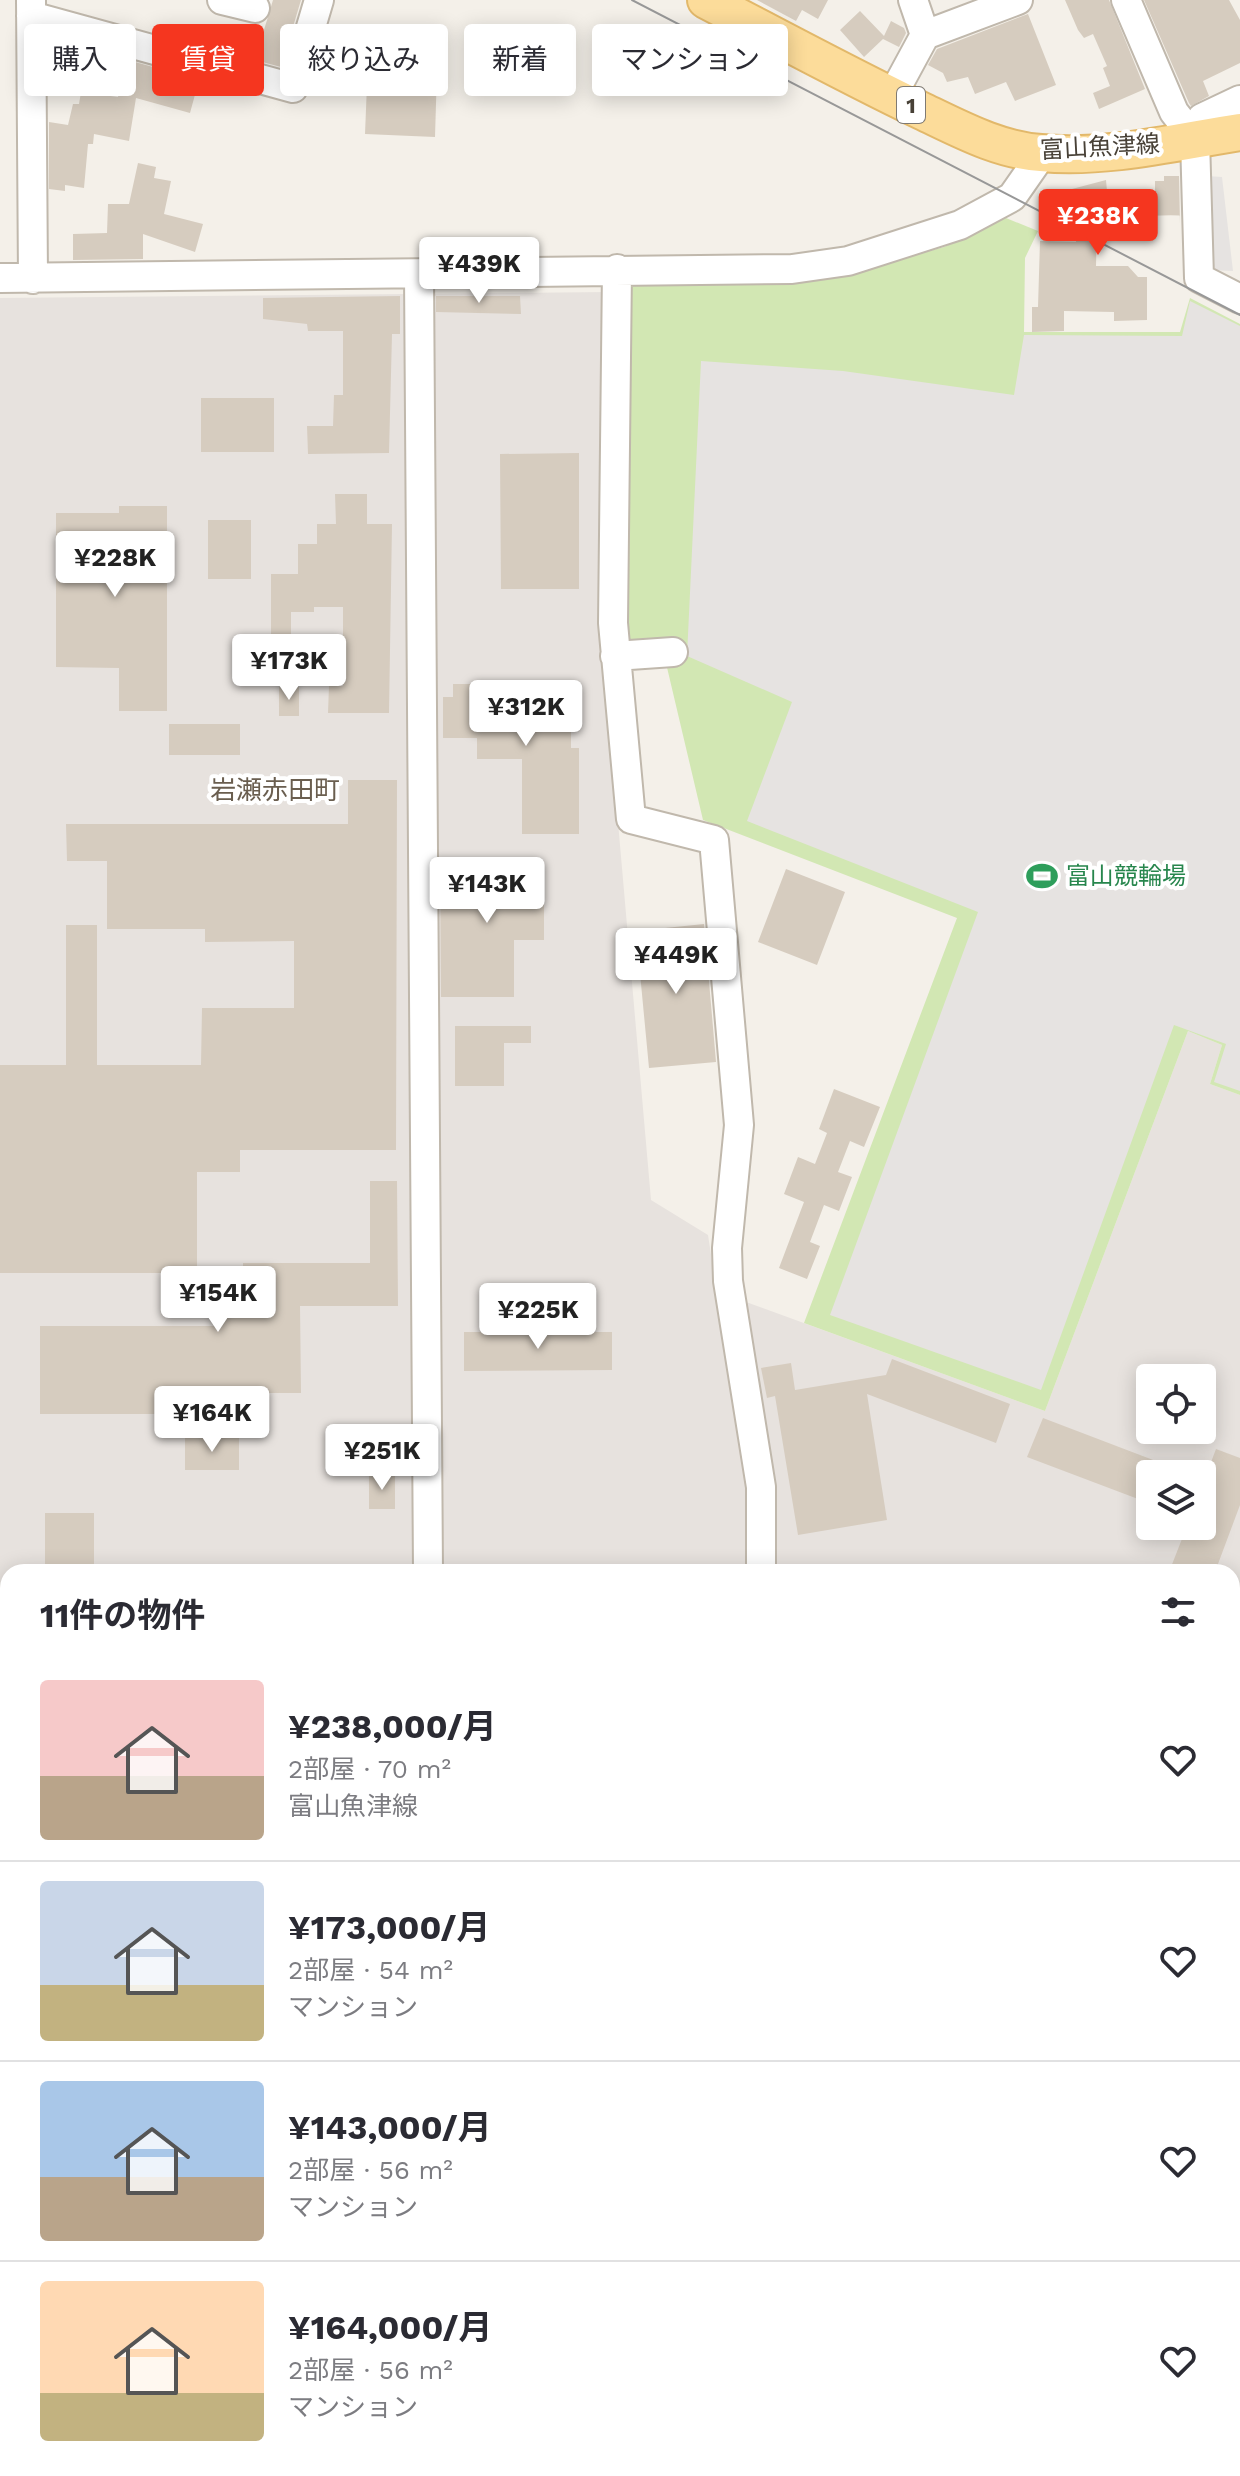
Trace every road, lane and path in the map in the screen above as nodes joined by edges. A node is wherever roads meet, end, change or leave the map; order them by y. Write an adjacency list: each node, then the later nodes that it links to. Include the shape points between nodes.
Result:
1 (222, 0): 8 (street)
2 (319, 0): 7 (street, via 293,88)
3 (706, 0): 10 (main road, 富山魚津線 / 1)
4 (913, 0): 9 (street)
5 (1018, 0): 9 (street)
6 (1126, 0): 13 (street, via 1174,112)
7 (31, 8): 18 (street)
8 (255, 8)
9 (925, 35): 10 (street)
10 (892, 96): 14 (main road, 富山魚津線 / 1, via 986,141)
11 (1240, 100): 13 (street, via 1202,118)
12 (1240, 132): 13 (main road, 富山魚津線 / 1)
13 (1195, 139): 14 (main road, 富山魚津線 / 1, via 1132,150); 19 (street, via 1199,278)
14 (1042, 154): 15 (street, via 1012,197 960,225 848,261 792,269)
15 (617, 269): 16 (street); 21 (street)
16 (419, 274): 18 (street); 22 (street)
17 (0, 278): 18 (street)
18 (33, 279)
19 (1240, 299)
20 (673, 652): 21 (street)
21 (615, 656): 23 (street, via 631,819 714,840 739,1125 728,1281 761,1487)
22 (428, 1564)
23 (761, 1564)

